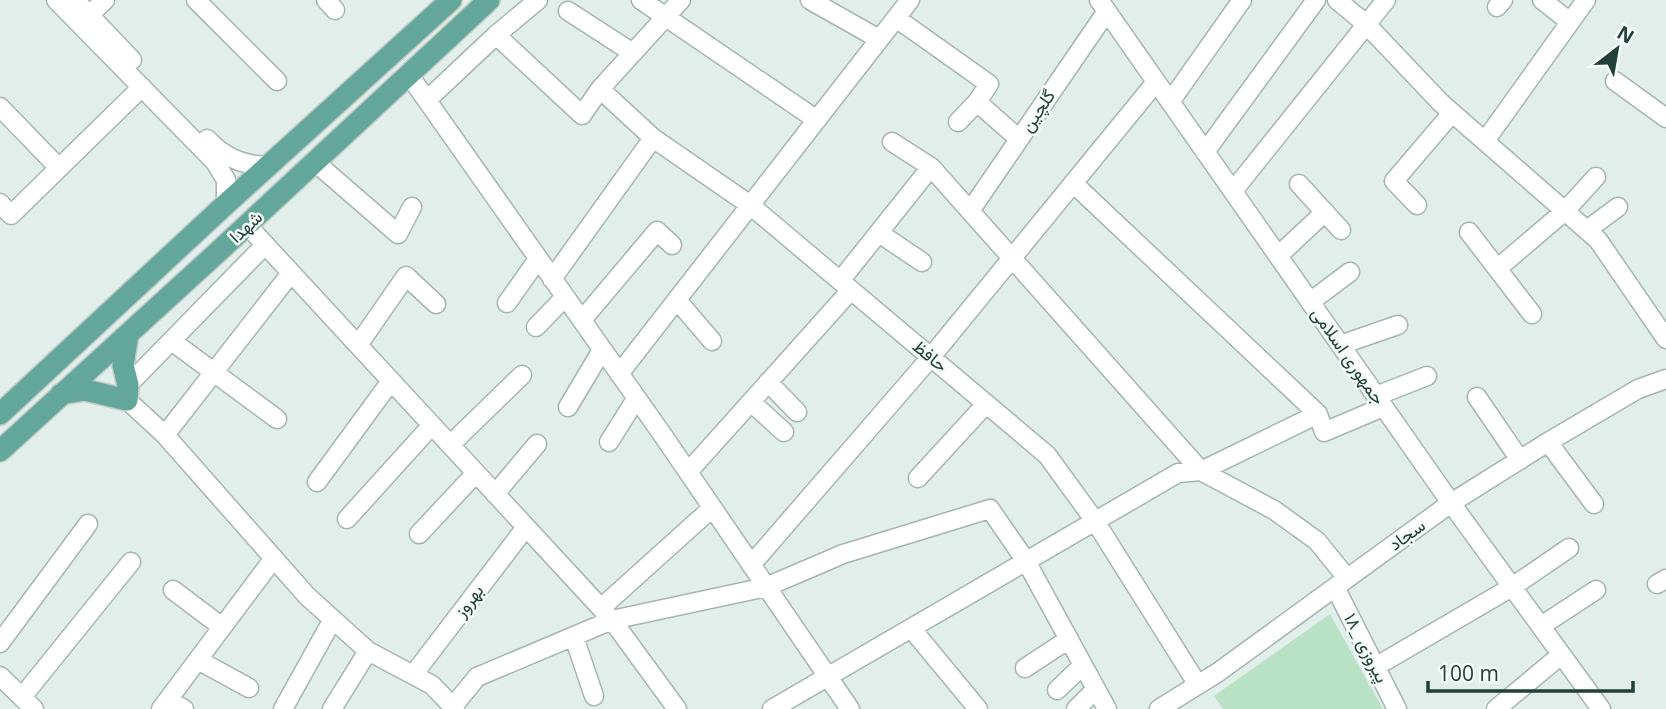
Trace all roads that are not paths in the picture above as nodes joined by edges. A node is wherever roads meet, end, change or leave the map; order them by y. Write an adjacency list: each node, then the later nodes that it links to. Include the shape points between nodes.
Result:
1 (56, 0): 18 (street)
2 (105, 0): 18 (street)
3 (196, 0): 28 (street)
4 (451, 0): 47 (main road, شهدا)
5 (489, 0): 27 (main road, شهدا)
6 (538, 0): 24 (street)
7 (641, 0): 20 (street)
8 (681, 0): 20 (street)
9 (810, 0): 25 (street)
10 (910, 0): 21 (street)
11 (1242, 0): 35 (street)
12 (1316, 0): 45 (street)
13 (1337, 0): 23 (street)
14 (1386, 0): 23 (street)
15 (1542, 0): 22 (street)
16 (1586, 0): 22 (street)
17 (1103, 5): 30 (street, جمهوری اسلامی); 42 (street, گلچین)
18 (81, 10): 32 (street)
19 (568, 11): 26 (street)
20 (666, 17): 26 (street); 39 (street)
21 (896, 18): 25 (street); 34 (street, via 989,83)
22 (1570, 22): 43 (street)
23 (1366, 24): 37 (street); 53 (street)
24 (496, 35): 31 (street, via 582,115); 33 (street)
25 (879, 39): 39 (street)
26 (633, 53): 31 (street)
27 (409, 75): 33 (street); 46 (main road, شهدا)
28 (277, 81)
29 (1615, 81): 38 (street)
30 (1156, 82): 35 (street, جمهوری اسلامی); 51 (street)
31 (600, 89): 41 (street, حافظ)
32 (151, 91): 47 (street, via 218,150 247,166); 49 (street); 55 (street, via 215,162 226,180)
33 (426, 100): 71 (street)
34 (977, 102): 40 (street); 42 (street)
35 (1170, 102): 45 (street, جمهوری اسلامی)
36 (0, 107): 49 (street)
37 (1452, 113): 43 (street); 57 (street, via 1394,181)
38 (1666, 118)
39 (817, 120): 56 (street)
40 (958, 122)
41 (653, 138): 56 (street, حافظ); 77 (street)
42 (1019, 139): 60 (street, گلچین)
43 (1485, 141): 61 (street)
44 (892, 142): 48 (street)
45 (1205, 152): 53 (street, جمهوری اسلامی)
46 (315, 162): 58 (street, via 398,234); 63 (main road, شهدا)
47 (268, 166): 55 (main road, شهدا)
48 (931, 167): 60 (street); 67 (street)
49 (59, 168): 54 (street, via 11,215)
50 (1596, 177): 61 (street)
51 (1073, 183): 72 (street); 113 (street)
52 (1299, 184): 62 (street)
53 (1233, 191): 70 (street, جمهوری اسلامی)
54 (0, 203)
55 (226, 204): 112 (main road, شهدا)
56 (750, 205): 78 (street, حافظ); 80 (street)
57 (1417, 205)
58 (412, 207)
59 (1618, 207): 65 (street)
60 (970, 211): 72 (street)
61 (1564, 211): 65 (street); 74 (street)
62 (1325, 212): 64 (street); 70 (street)
63 (247, 226): 68 (street); 88 (main road, شهدا)
64 (1341, 230)
65 (1587, 230): 89 (street)
66 (1469, 232): 74 (street)
67 (879, 233): 73 (street); 78 (street)
68 (265, 245): 76 (street); 91 (street)
69 (672, 245): 85 (street, via 657,232)
70 (1278, 256): 81 (street, جمهوری اسلامی)
71 (538, 258): 77 (street); 82 (street)
72 (1012, 258): 95 (street); 124 (street)
73 (922, 262)
74 (1498, 268): 84 (street)
75 (1350, 272): 81 (street)
76 (291, 273): 92 (street); 96 (street)
77 (552, 279): 79 (street)
78 (846, 286): 95 (street, حافظ); 102 (street)
79 (565, 297): 85 (street); 87 (street)
80 (677, 300): 90 (street); 97 (street)
81 (1310, 302): 93 (street, جمهوری اسلامی)
82 (506, 303)
83 (436, 304): 92 (street, via 406,276)
84 (1532, 314)
85 (582, 320): 94 (street)
86 (1398, 325): 93 (street)
87 (536, 327)
88 (128, 334): 103 (main road, via 123,365); 104 (main road, شهدا)
89 (1666, 339)
90 (712, 341)
91 (173, 342): 96 (street); 103 (street)
92 (358, 345): 101 (street)
93 (1340, 345): 107 (street, جمهوری اسلامی)
94 (602, 350): 97 (street); 110 (street)
95 (931, 357): 109 (street, حافظ); 142 (street)
96 (213, 373): 114 (street); 117 (street)
97 (620, 374): 106 (street)
98 (522, 375): 121 (street)
99 (1427, 376): 107 (street)
100 (1666, 379): 119 (street, سجاد, via 1638,389)
101 (391, 381): 115 (street); 128 (street)
102 (768, 382): 108 (street); 111 (street)
103 (128, 393): 104 (main road, via 85,390); 117 (street)
104 (61, 394): 122 (main road, شهدا)
105 (1476, 397): 123 (street)
106 (636, 398): 118 (street); 125 (street)
107 (1379, 401): 113 (street, via 1324,432); 130 (street, جمهوری اسلامی)
108 (751, 402): 116 (street); 125 (street)
109 (986, 404): 127 (street); 134 (street, حافظ, via 1046,455)
110 (568, 407)
111 (797, 412)
112 (0, 414)
113 (1318, 414): 124 (street)
114 (277, 419)
115 (432, 425): 121 (street); 133 (street)
116 (784, 432)
117 (165, 435): 139 (street)
118 (609, 442)
119 (1548, 442): 123 (street, سجاد); 131 (street)
120 (537, 444): 129 (street)
121 (450, 445): 126 (street)
122 (0, 451)
123 (1520, 460): 130 (street, سجاد)
124 (1201, 471): 134 (street, via 1178,473); 143 (street, پیروزی _۱۸, via 1274,510 1317,541)
125 (688, 472): 132 (street)
126 (476, 474): 129 (street); 137 (street)
127 (918, 478)
128 (317, 482)
129 (495, 494): 136 (street)
130 (1451, 503): 143 (street, سجاد); 145 (street, جمهوری اسلامی)
131 (1594, 504)
132 (712, 508): 142 (street); 148 (street)
133 (348, 519)
134 (1095, 521): 140 (street); 165 (street, حافظ)
135 (88, 524): 155 (street)
136 (526, 527): 148 (street); 162 (street, بهروز)
137 (419, 534)
138 (1569, 548): 145 (street)
139 (274, 558): 149 (street); 151 (street)
140 (1026, 561): 144 (street, via 990,509 843,554); 152 (street); 154 (street)
141 (131, 562): 170 (street)
142 (751, 565): 144 (street)
143 (1341, 583): 160 (street, پیروزی _۱۸); 165 (street, سجاد)
144 (766, 587): 148 (street); 164 (street)
145 (1512, 587): 150 (street, جمهوری اسلامی); 160 (street)
146 (173, 590): 151 (street)
147 (1596, 590): 150 (street)
148 (606, 614): 153 (street); 176 (street)
149 (333, 619): 156 (street); 174 (street)
150 (1541, 626): 157 (street, جمهوری اسلامی)
151 (222, 627): 158 (street)
152 (911, 628): 164 (street); 179 (street)
153 (574, 636): 169 (street); 172 (street, via 477,677)
154 (1069, 639): 159 (street); 161 (street)
155 (0, 643)
156 (368, 651): 162 (street); 175 (street)
157 (1561, 654): 184 (street); 185 (street, جمهوری اسلامی)
158 (198, 660): 166 (street); 171 (street)
159 (1083, 664): 167 (street); 168 (street)
160 (1375, 667): 183 (street, پیروزی _۱۸)
161 (1025, 668)
162 (413, 675): 172 (street, via 432,685)
163 (0, 676): 170 (street)
164 (827, 676): 177 (street); 178 (street)
165 (1198, 685): 182 (street, سجاد)
166 (249, 688)
167 (1057, 690)
168 (1096, 690): 180 (street); 181 (street)
169 (594, 696)
170 (28, 703)
171 (165, 704): 173 (street)
172 (453, 708)
173 (184, 709)
174 (282, 709)
175 (332, 709)
176 (677, 709)
177 (772, 709)
178 (850, 709)
179 (978, 709)
180 (1076, 709)
181 (1107, 709)
182 (1159, 709)
183 (1397, 709)
184 (1496, 709)
185 (1601, 709)

